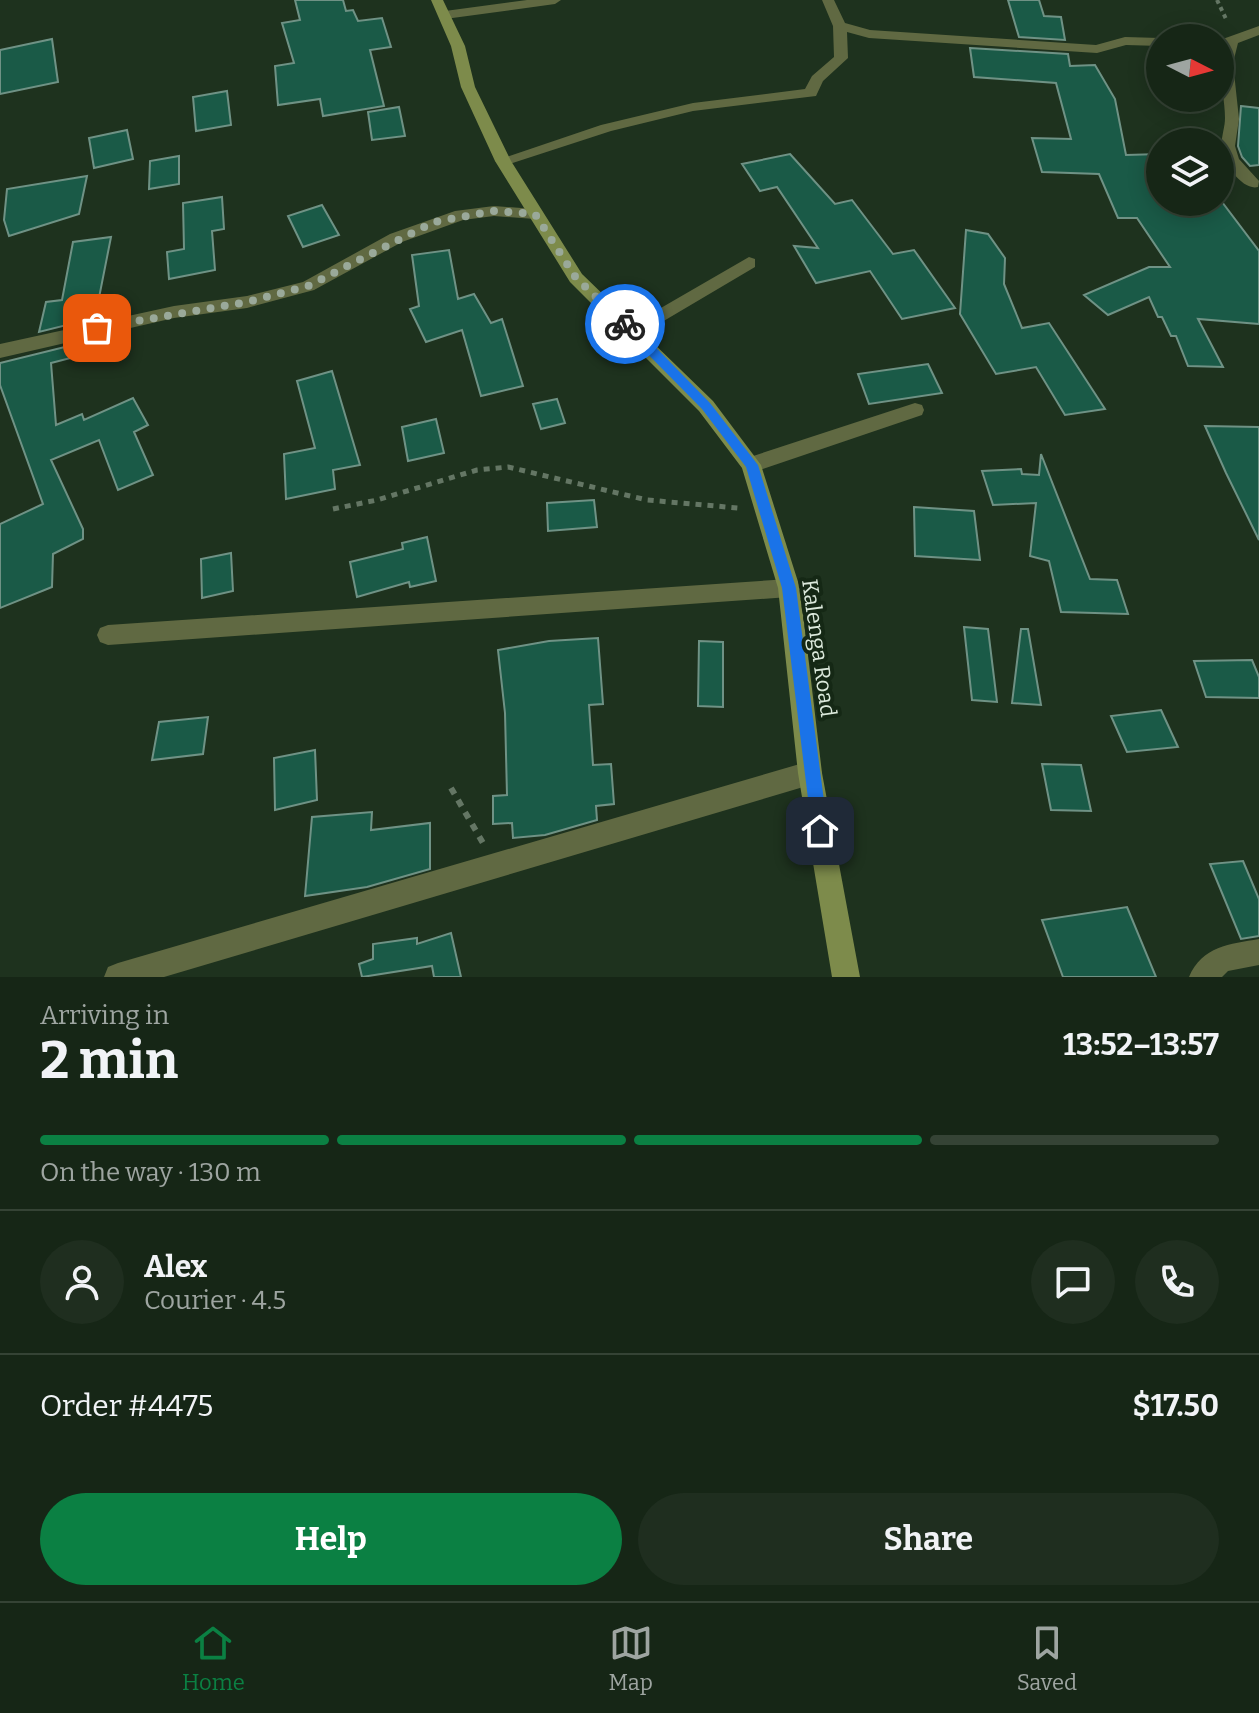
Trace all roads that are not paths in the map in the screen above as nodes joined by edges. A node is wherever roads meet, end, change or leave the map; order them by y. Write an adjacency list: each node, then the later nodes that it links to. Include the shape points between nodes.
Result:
1 (555, 0): 3 (street)
2 (828, 0): 4 (street)
3 (441, 8): 9 (main road, Kalenga Road, via 468,87)
4 (840, 26): 7 (street, via 869,34 1064,48); 9 (street, via 841,58 817,79 811,93 693,107)
5 (1259, 30): 6 (street)
6 (1234, 41)
7 (1146, 42)
8 (1231, 112): 10 (street, via 1232,160)
9 (503, 161): 11 (main road, Kalenga Road)
10 (1257, 185)
11 (535, 214): 13 (main road, Kalenga Road, via 576,278); 14 (street, via 494,211 448,218 396,238 308,286)
12 (749, 263): 13 (street)
13 (634, 331): 16 (main road, Kalenga Road, via 706,406)
14 (0, 351)
15 (915, 410): 16 (street)
16 (751, 465): 17 (main road, Kalenga Road)
17 (789, 588): 18 (street); 19 (main road, Kalenga Road)
18 (108, 635)
19 (810, 773): 21 (street); 22 (main road, Kalenga Road)
20 (1259, 952): 23 (street, via 1221,959)
21 (118, 977)
22 (846, 977)
23 (1203, 977)

